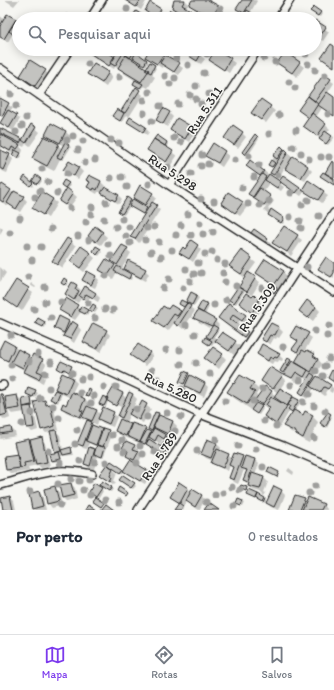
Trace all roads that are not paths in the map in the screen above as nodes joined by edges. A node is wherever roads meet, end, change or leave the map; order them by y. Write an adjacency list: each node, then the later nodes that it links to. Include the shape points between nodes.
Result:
1 (102, 0): 3 (street)
2 (290, 0): 4 (street)
3 (94, 12)
4 (282, 12)
5 (65, 56): 8 (street)
6 (253, 56): 9 (street, Rua 5.311)
7 (0, 68): 8 (street, Rua 5.298)
8 (39, 95): 9 (street, Rua 5.298)
9 (169, 185): 11 (street, Rua 5.298)
10 (334, 214): 11 (street, Rua 5.309)
11 (297, 268): 12 (street, Rua 5.298); 14 (street, Rua 5.309)
12 (334, 292)
13 (0, 322): 14 (street, Rua 5.280)
14 (200, 414): 15 (street, Rua 5.280); 18 (street, Rua 5.789)
15 (334, 468)
16 (92, 474): 17 (street, via 58,471)
17 (0, 485)
18 (138, 510)

